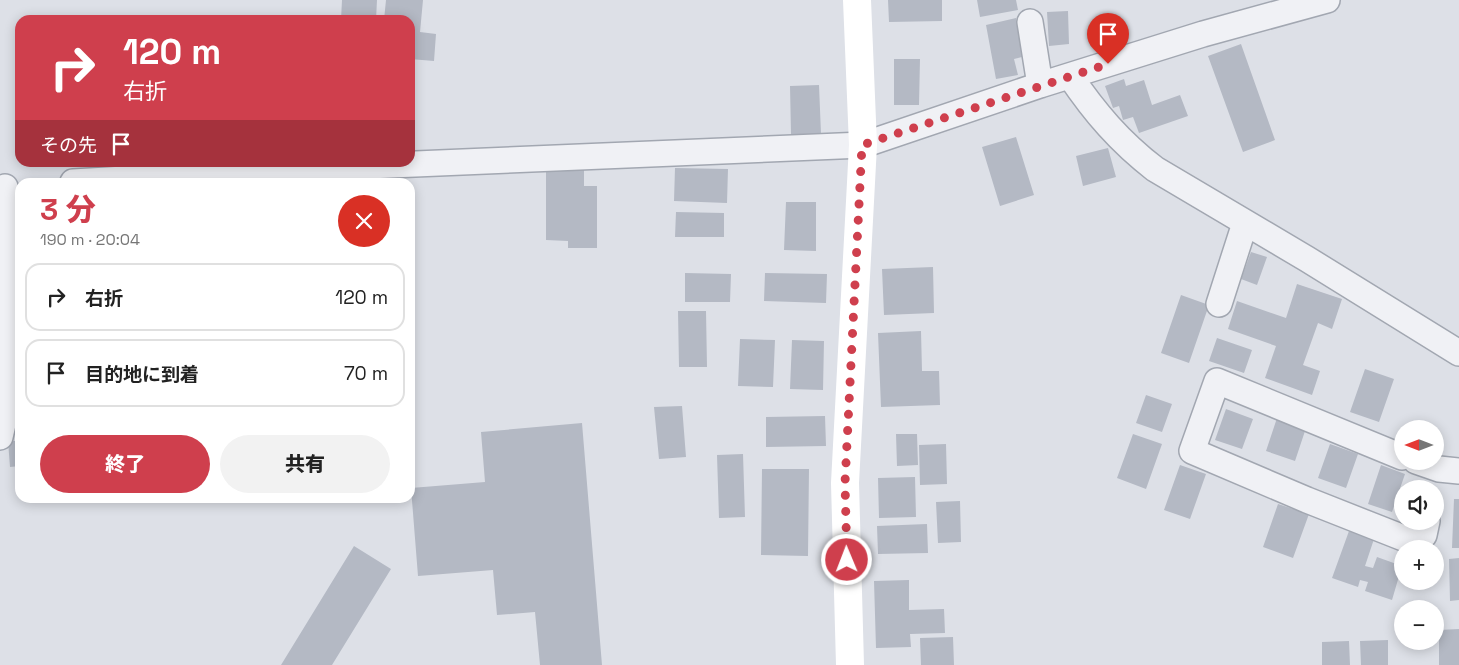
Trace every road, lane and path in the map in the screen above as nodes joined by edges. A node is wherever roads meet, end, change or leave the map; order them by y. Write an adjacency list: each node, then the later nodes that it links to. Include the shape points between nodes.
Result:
1 (857, 0): 6 (street)
2 (1327, 0): 4 (street, via 1203,34)
3 (1030, 22): 5 (street)
4 (1070, 76): 5 (street); 12 (street, via 1113,132 1134,152 1155,169)
5 (1040, 85): 6 (street)
6 (862, 145): 9 (street); 20 (street, via 845,483)
7 (283, 167): 10 (street)
8 (300, 167): 9 (street)
9 (325, 175)
10 (129, 178)
11 (8, 186): 15 (street, via 6,411)
12 (1245, 223): 13 (street); 14 (street)
13 (1218, 304)
14 (1459, 353)
15 (0, 437)
16 (1394, 454): 19 (street, via 1216,381 1192,451 1411,541 1424,535)
17 (1433, 470): 18 (street)
18 (1444, 476)
19 (1425, 530)
20 (850, 665)

